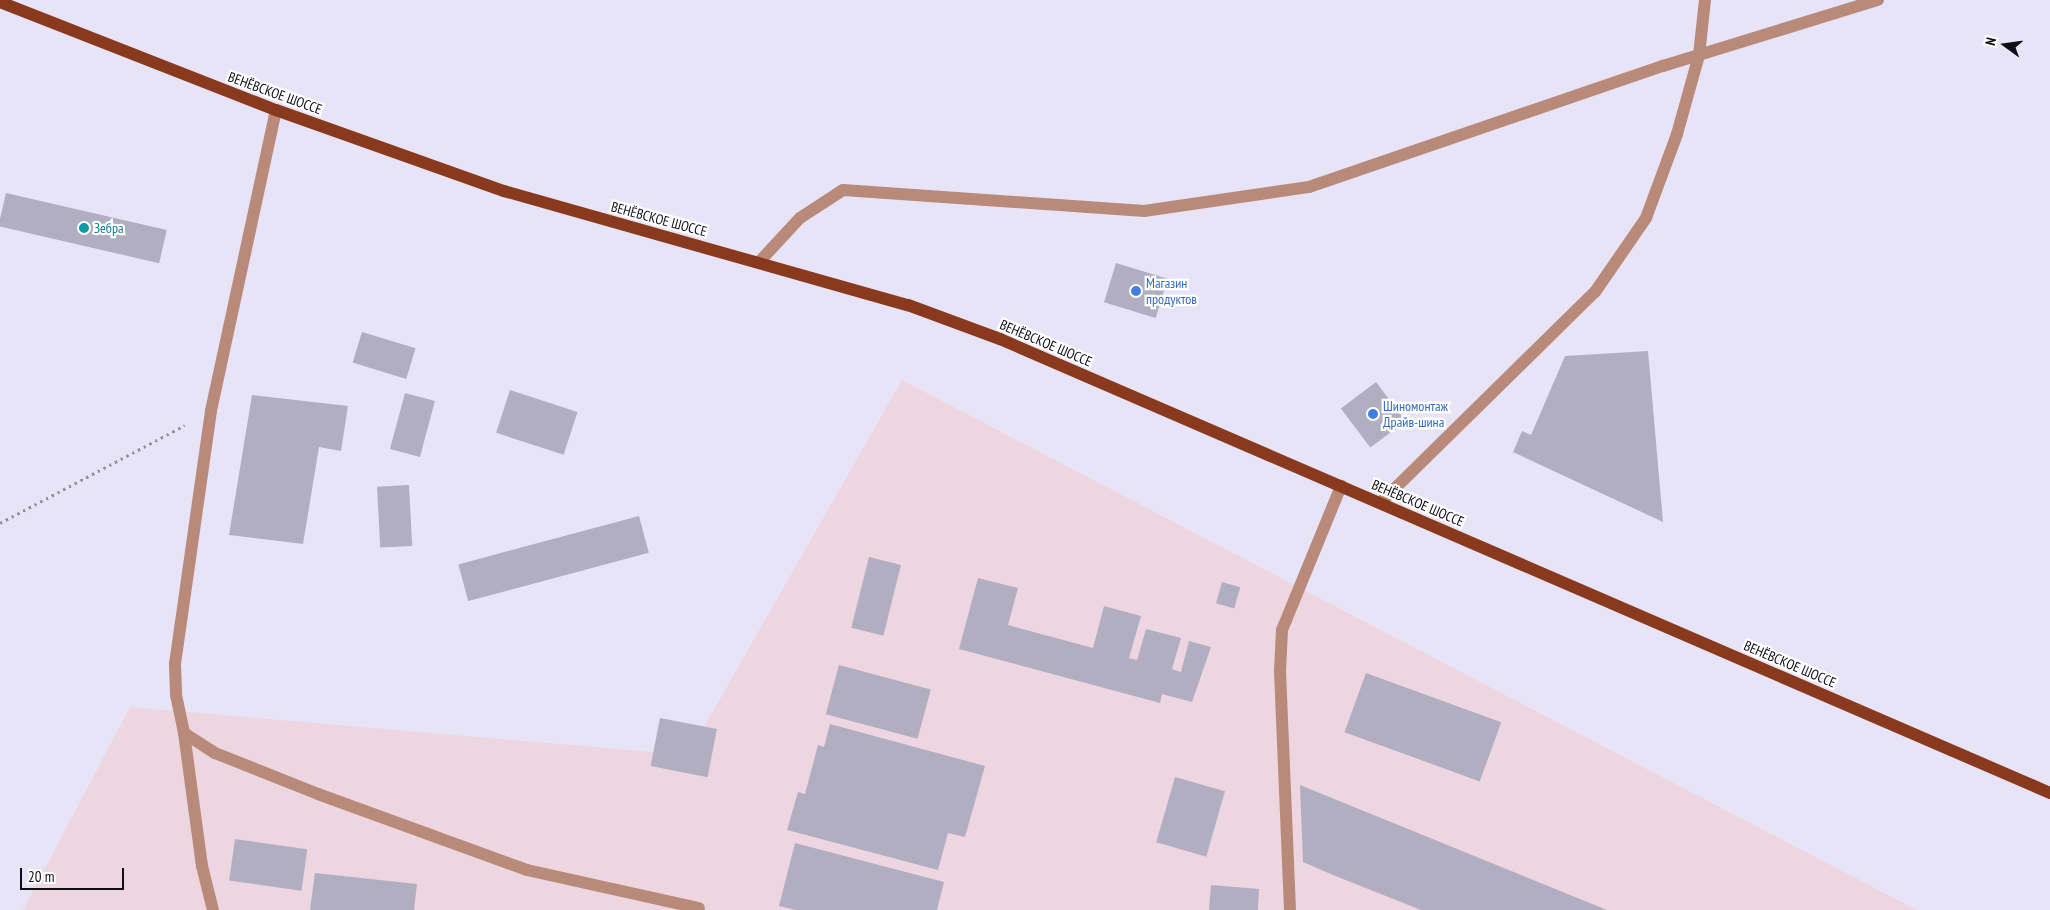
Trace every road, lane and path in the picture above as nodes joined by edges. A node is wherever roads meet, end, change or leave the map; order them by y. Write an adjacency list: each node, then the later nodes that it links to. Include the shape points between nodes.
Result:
1 (1705, 0): 4 (street)
2 (1878, 0): 4 (street)
3 (0, 2): 5 (main road, ВЕНЁВСКОЕ ШОССЕ)
4 (1700, 55): 6 (street, via 1309,187 1144,211 843,190 800,218); 9 (street, via 1678,134 1646,218 1595,292)
5 (276, 110): 6 (main road, ВЕНЁВСКОЕ ШОССЕ, via 504,190); 7 (street)
6 (760, 261): 8 (main road, ВЕНЁВСКОЕ ШОССЕ, via 908,305 1000,339)
7 (211, 411): 10 (path); 11 (street, via 175,664 176,696)
8 (1341, 486): 9 (main road, ВЕНЁВСКОЕ ШОССЕ); 15 (street, via 1282,630 1280,671)
9 (1380, 503): 12 (main road, ВЕНЁВСКОЕ ШОССЕ)
10 (0, 523)
11 (184, 733): 13 (street, via 215,752 318,794 527,870); 14 (street, via 202,866)
12 (2050, 793)
13 (699, 908)
14 (214, 910)
15 (1290, 910)

